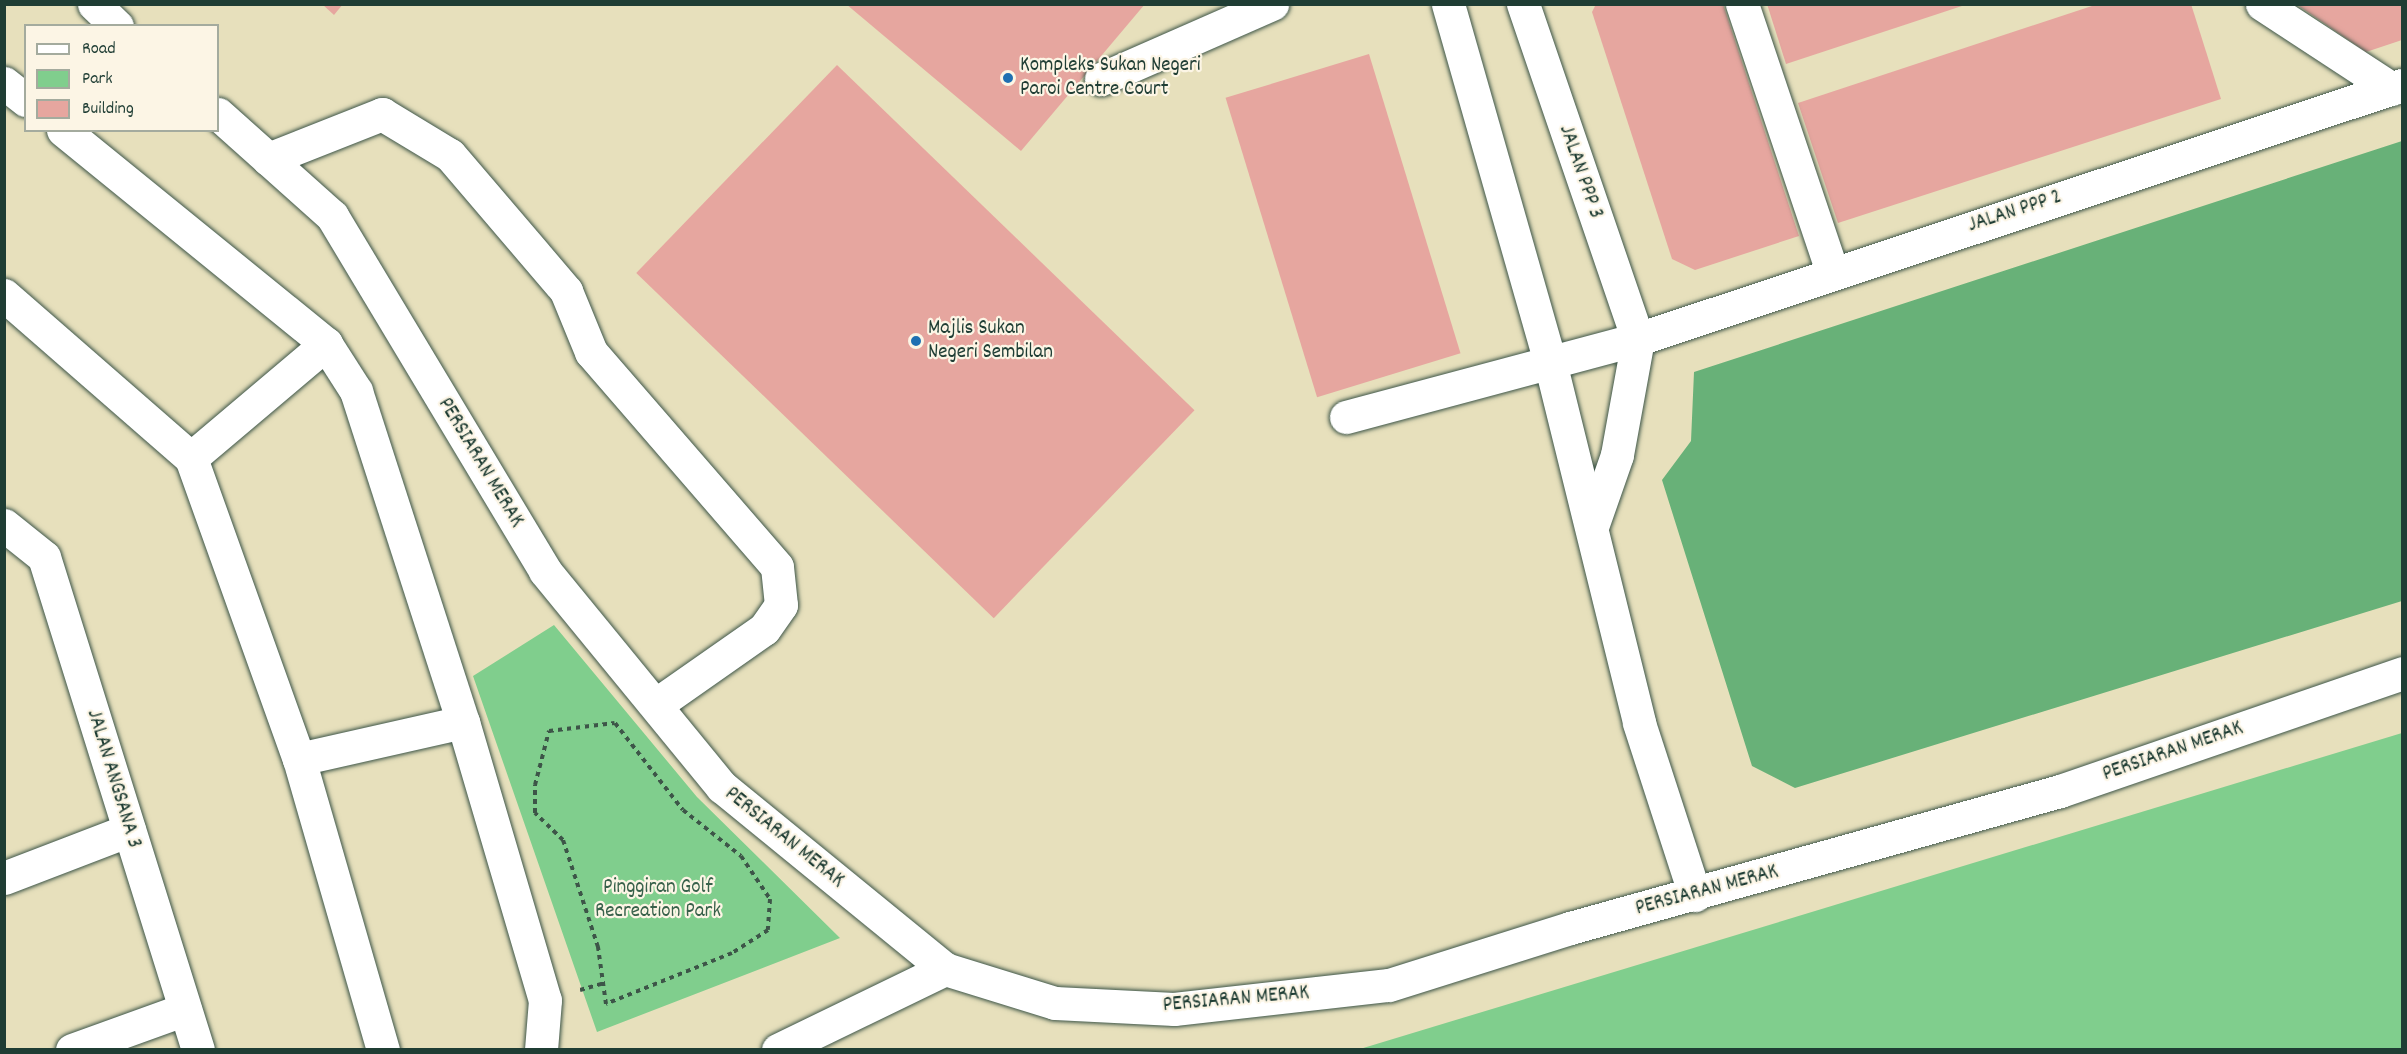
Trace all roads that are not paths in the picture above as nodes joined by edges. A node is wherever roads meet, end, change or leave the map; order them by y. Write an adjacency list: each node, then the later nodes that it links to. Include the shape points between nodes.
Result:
1 (94, 4): 7 (street)
2 (1272, 4): 8 (street)
3 (1449, 4): 19 (street)
4 (1523, 4): 17 (street, JALAN PPP 3)
5 (1742, 4): 15 (street)
6 (2262, 4): 10 (street)
7 (115, 24)
8 (1101, 79)
9 (4, 83): 11 (street)
10 (2397, 87): 15 (street, JALAN PPP 2)
11 (24, 98)
12 (219, 115): 14 (street, PERSIARAN MERAK)
13 (65, 132): 18 (street)
14 (268, 159): 25 (street, PERSIARAN MERAK, via 332,216 545,571); 25 (street, via 382,114 450,155 566,291 591,352 777,567 781,605 764,628)
15 (1832, 272): 17 (street, JALAN PPP 2)
16 (4, 295): 21 (street)
17 (1638, 339): 19 (street, JALAN PPP 2); 22 (street, via 1617,455)
18 (326, 344): 21 (street); 26 (street, via 356,392)
19 (1549, 358): 20 (street, JALAN PPP 2); 22 (street)
20 (1346, 417)
21 (190, 458): 27 (street)
22 (1593, 524): 30 (street, via 1639,723)
23 (4, 525): 28 (street, JALAN ANGSANA 3, via 44,557)
24 (2403, 673): 30 (street, PERSIARAN MERAK, via 2060,791)
25 (657, 704): 31 (street, PERSIARAN MERAK, via 722,787)
26 (463, 722): 27 (street); 36 (street, via 545,1000)
27 (299, 759): 35 (street)
28 (129, 830): 29 (street); 32 (street, JALAN ANGSANA 3)
29 (4, 878)
30 (1695, 895): 31 (street, PERSIARAN MERAK, via 1389,985 1174,1009 1055,1003)
31 (945, 969): 37 (street)
32 (185, 1009): 33 (street); 34 (street, JALAN ANGSANA 3)
33 (72, 1050)
34 (198, 1050)
35 (383, 1050)
36 (542, 1050)
37 (778, 1050)

